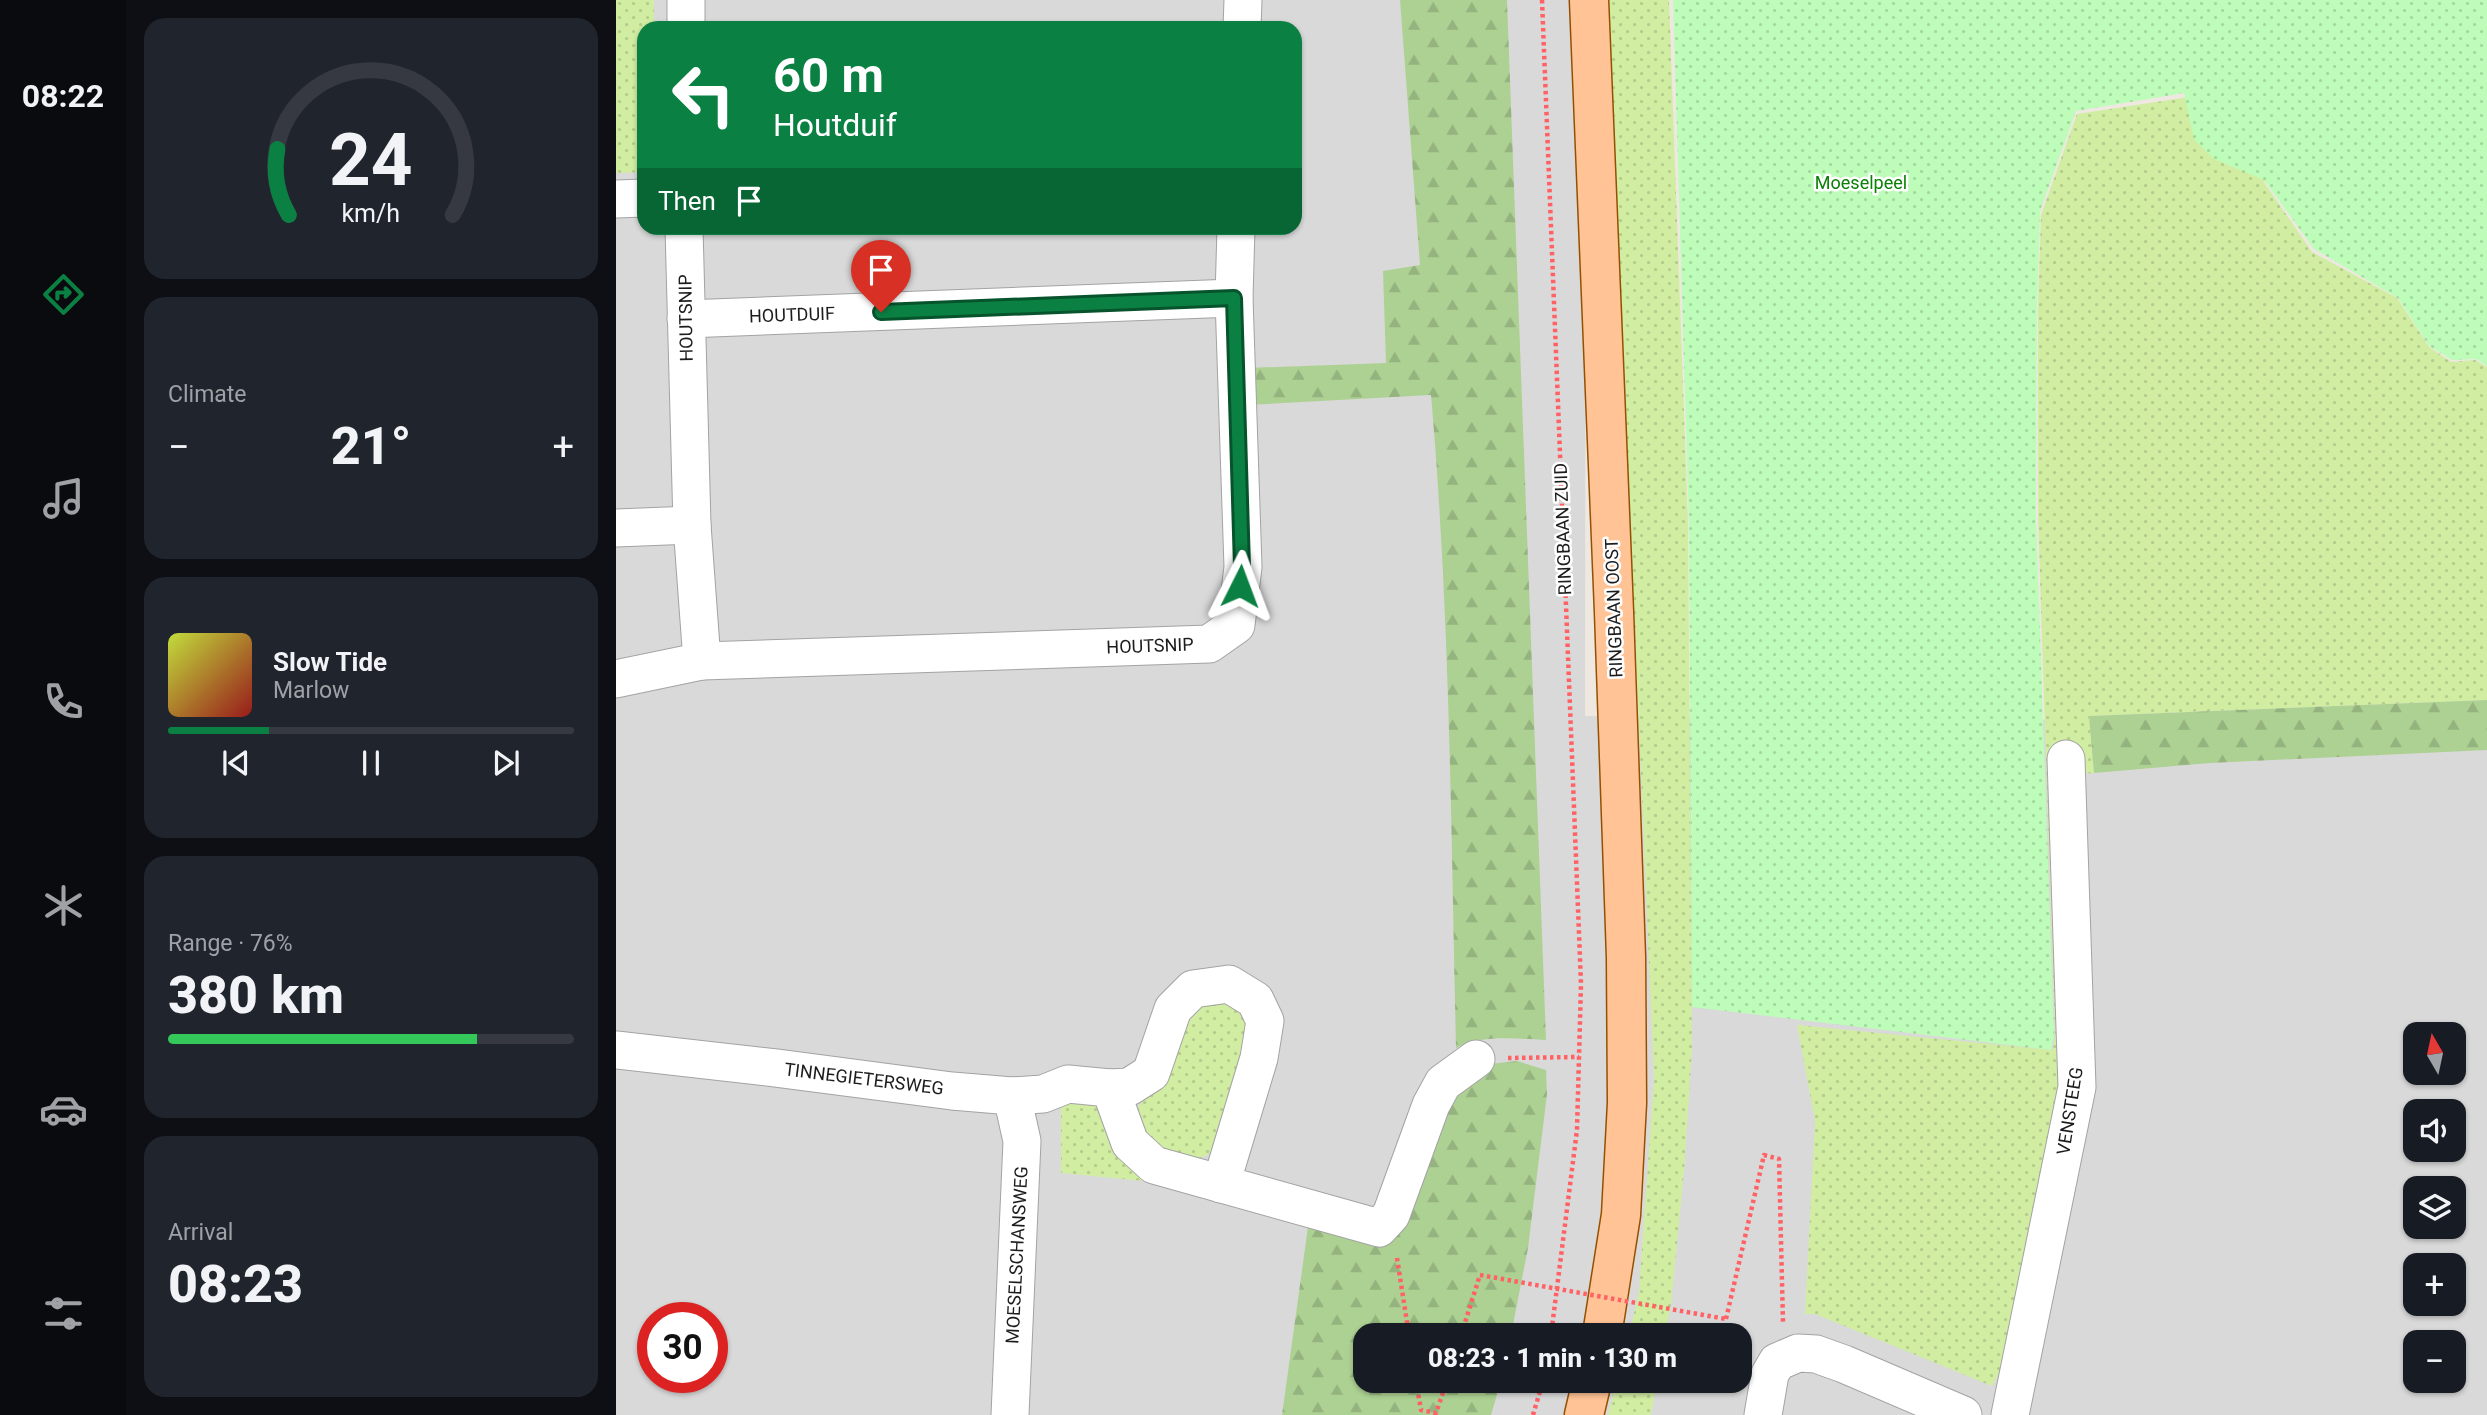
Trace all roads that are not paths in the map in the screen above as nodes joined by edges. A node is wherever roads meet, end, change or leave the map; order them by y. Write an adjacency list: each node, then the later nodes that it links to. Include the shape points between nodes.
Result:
1 (686, 0): 4 (street)
2 (1243, 0): 5 (street)
3 (1589, 0): 22 (main road, RINGBAAN OOST, via 1626,957 1627,1103 1621,1215)
4 (686, 21)
5 (1242, 21)
6 (637, 198): 7 (street)
7 (616, 199)
8 (684, 235): 11 (street, HOUTSNIP)
9 (1236, 235): 10 (street, HOUTSNIP)
10 (1234, 298): 11 (street, HOUTDUIF); 14 (street, HOUTSNIP, via 1242,567 1236,625 1209,645)
11 (686, 319): 12 (street, HOUTSNIP)
12 (692, 525): 13 (street); 14 (street, HOUTSNIP)
13 (616, 528)
14 (702, 661): 15 (street, HOUTSNIP)
15 (616, 679)
16 (2066, 759): 28 (street, VENSTEEG, via 2077,1087)
17 (616, 1050): 20 (street, TINNEGIETERSWEG)
18 (1476, 1059): 21 (street, via 1443,1083 1391,1215 1379,1228)
19 (1110, 1088): 20 (street, TINNEGIETERSWEG, via 1068,1084 1043,1094); 21 (street, via 1130,1143 1154,1165); 21 (street, TINNEGIETERSWEG, via 1129,1087 1152,1073 1173,1009 1193,989 1229,984 1255,1000 1265,1021 1259,1058)
20 (1012, 1096): 24 (street, MOESELSCHANSWEG, via 1022,1141)
21 (1221, 1184)
22 (1604, 1323)
23 (1589, 1393): 25 (main road)
24 (1010, 1415)
25 (1584, 1415)
26 (1763, 1415): 27 (street, via 1770,1374 1777,1362 1798,1353 1844,1364)
27 (1963, 1415)
28 (2010, 1415)

